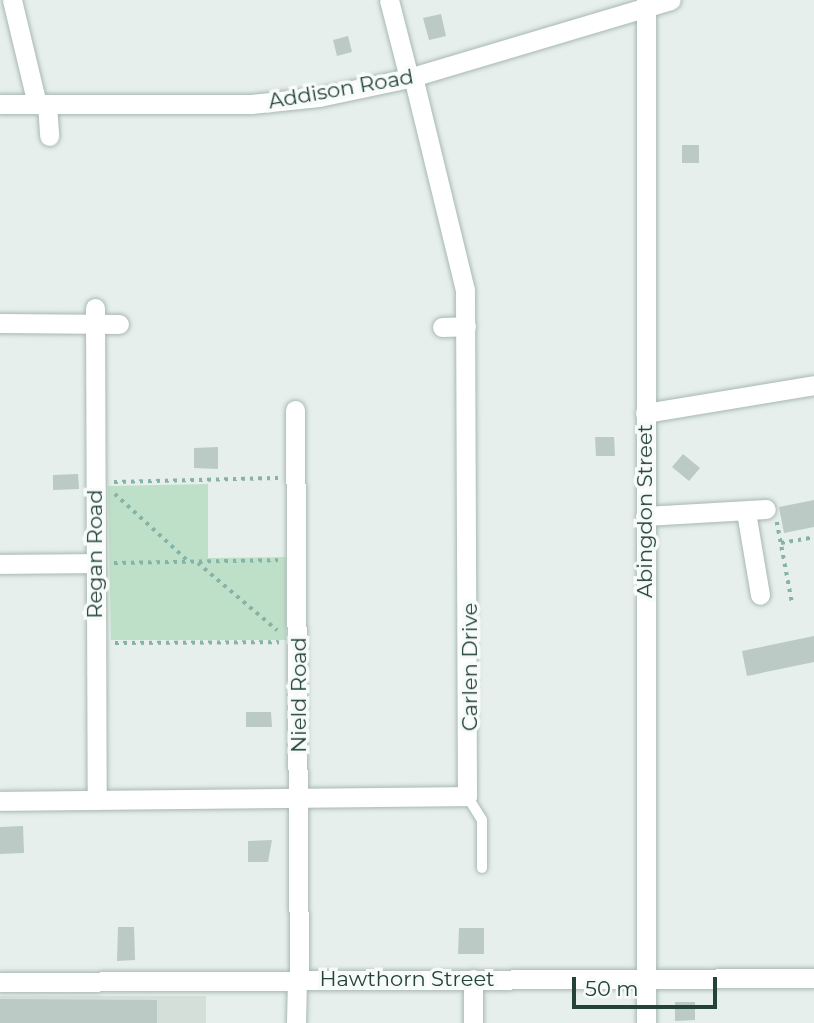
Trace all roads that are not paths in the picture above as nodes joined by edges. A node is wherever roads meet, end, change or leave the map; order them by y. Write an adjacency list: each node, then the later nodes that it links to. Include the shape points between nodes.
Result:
1 (12, 0): 7 (street)
2 (388, 0): 5 (street, Carlen Drive)
3 (671, 0): 4 (street, Addison Road)
4 (646, 4): 5 (street, Addison Road); 16 (street, Abingdon Street)
5 (411, 77): 7 (street, Addison Road, via 287,102); 12 (street, Carlen Drive, via 465,290)
6 (0, 104): 7 (street, Addison Road)
7 (42, 104): 8 (street)
8 (49, 136)
9 (95, 316): 10 (street); 11 (street); 20 (street, Regan Road)
10 (0, 323)
11 (119, 324)
12 (466, 326): 13 (street); 23 (street, Carlen Drive)
13 (442, 327)
14 (814, 385): 16 (street)
15 (295, 410): 26 (street, Nield Road)
16 (645, 413): 19 (street, Abingdon Street)
17 (746, 512): 18 (street); 19 (street); 22 (street)
18 (771, 514)
19 (645, 516): 31 (street, Abingdon Street)
20 (95, 563): 21 (street); 24 (street, Regan Road)
21 (0, 564)
22 (760, 595)
23 (467, 796): 26 (street); 27 (lane, via 482,820)
24 (97, 800): 25 (street); 26 (street)
25 (0, 801)
26 (299, 802): 29 (street, Nield Road)
27 (482, 868)
28 (813, 975): 31 (street, Hawthorn Street)
29 (298, 979): 30 (street, Hawthorn Street); 32 (street, Hawthorn Street); 33 (street, Nield Road)
30 (473, 979): 31 (street, Hawthorn Street); 34 (street)
31 (646, 979): 35 (street, Abingdon Street)
32 (0, 982)
33 (296, 1023)
34 (473, 1023)
35 (646, 1023)

